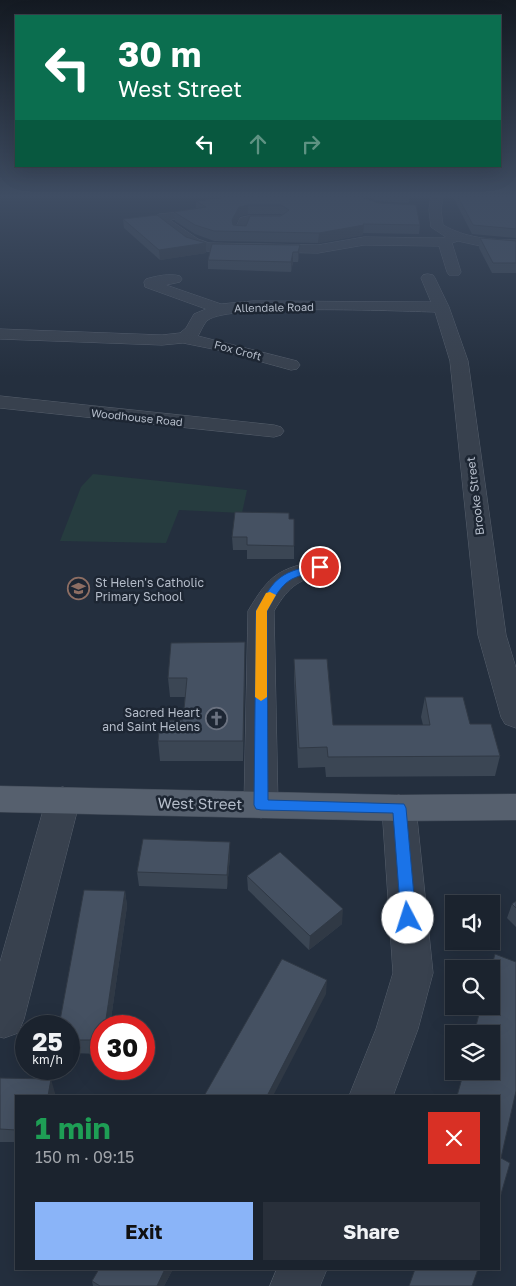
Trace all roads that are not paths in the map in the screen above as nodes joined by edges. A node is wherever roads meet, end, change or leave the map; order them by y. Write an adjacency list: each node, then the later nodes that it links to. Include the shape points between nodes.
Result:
1 (318, 257): 3 (street)
2 (450, 257): 4 (street)
3 (318, 264)
4 (454, 272)
5 (428, 278): 7 (street, Brooke Street)
6 (175, 279): 8 (street, via 150,284)
7 (441, 307): 8 (street, Allendale Road, via 253,306); 15 (street, Brooke Street, via 459,361 492,635)
8 (220, 309): 10 (street, Allendale Road, via 200,317 194,332)
9 (0, 334): 10 (street)
10 (184, 338): 11 (street, Fox Croft)
11 (291, 365)
12 (0, 402): 13 (street, Woodhouse Road)
13 (274, 431)
14 (320, 567): 18 (street, via 293,573 275,587 261,611)
15 (516, 717)
16 (0, 799): 17 (main road, West Street)
17 (63, 800): 18 (main road, West Street); 21 (street)
18 (261, 805): 20 (main road, West Street)
19 (516, 807): 20 (main road, West Street)
20 (399, 808): 22 (street, via 413,973 397,1028)
21 (4, 1020)
22 (370, 1095)
23 (302, 1270): 24 (street)
24 (295, 1286)

